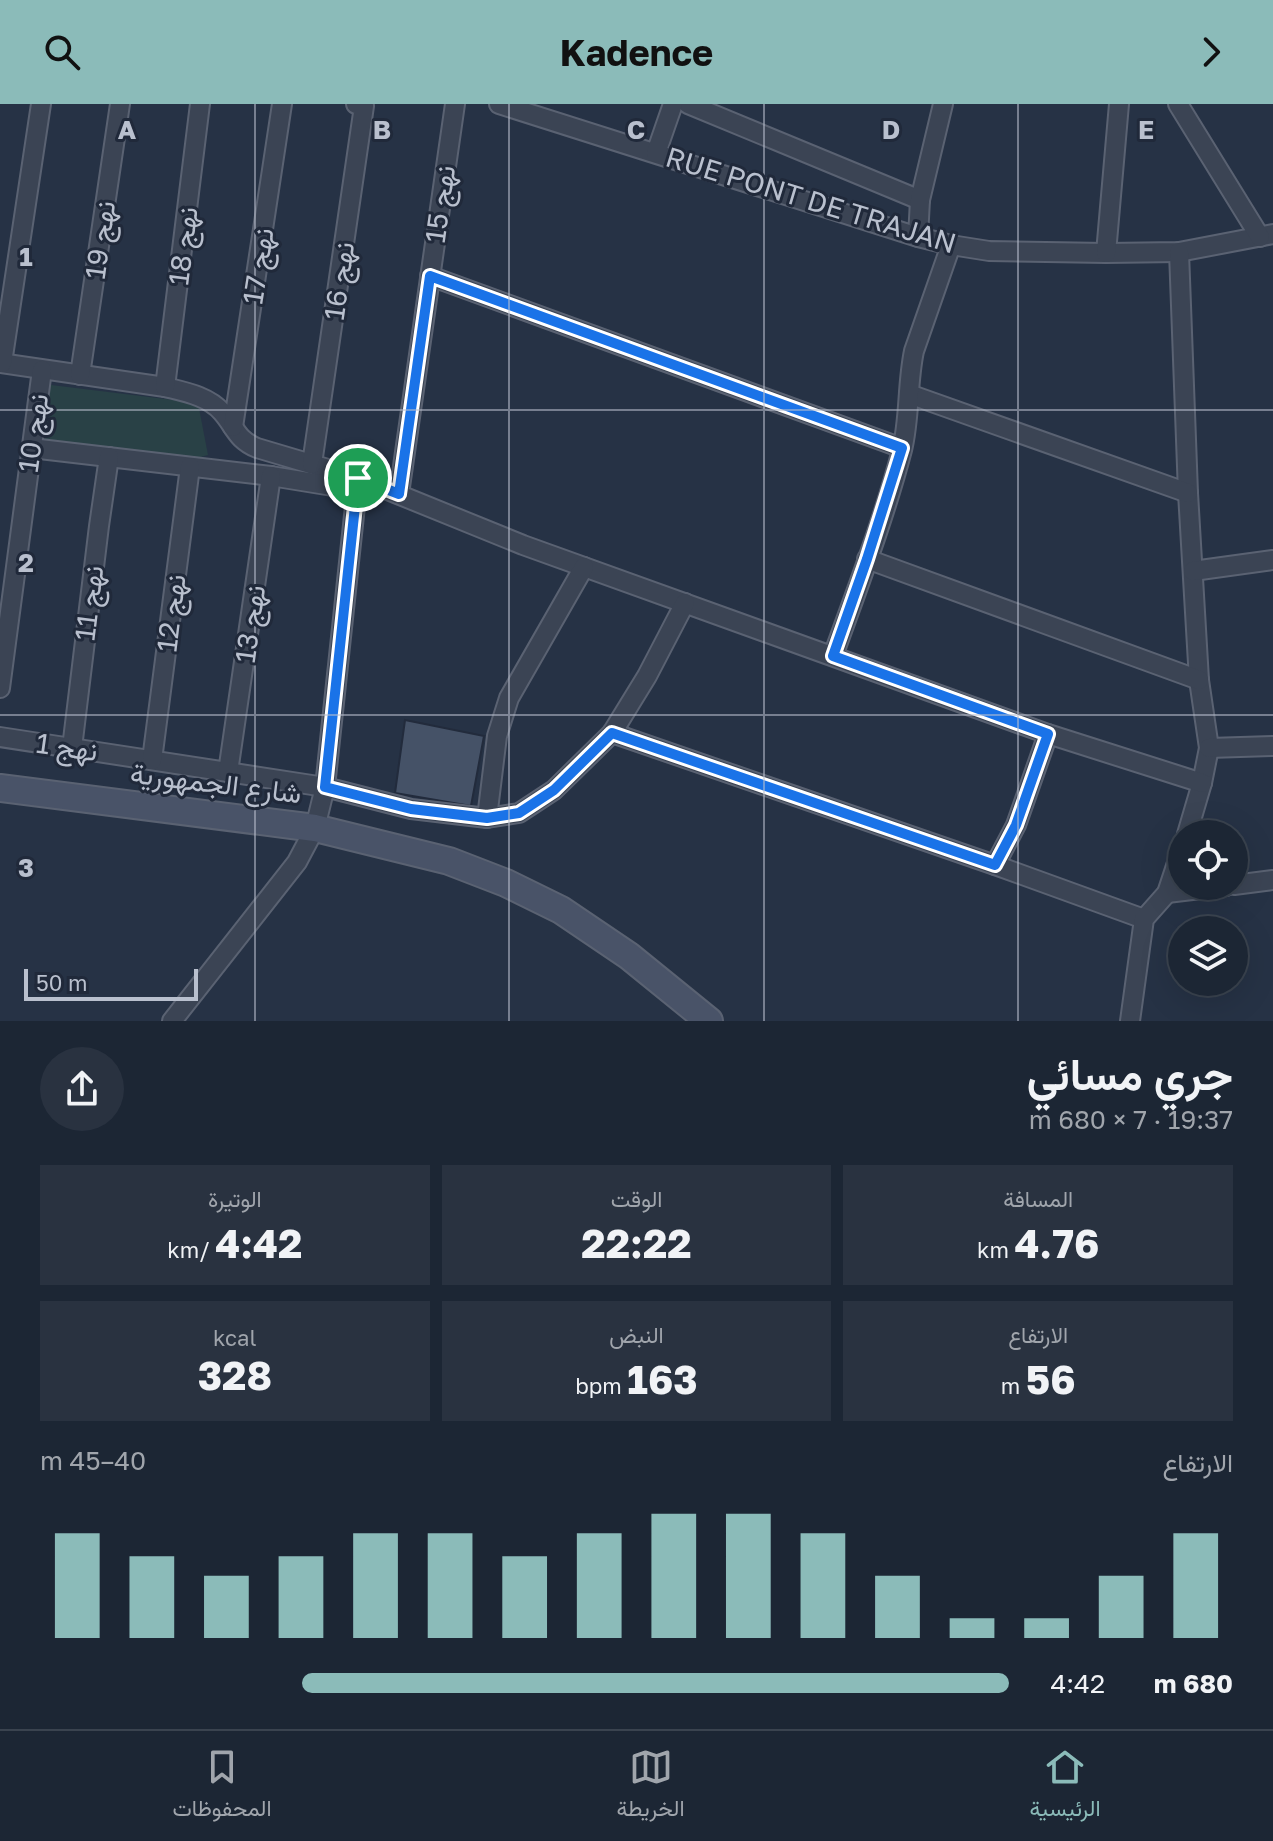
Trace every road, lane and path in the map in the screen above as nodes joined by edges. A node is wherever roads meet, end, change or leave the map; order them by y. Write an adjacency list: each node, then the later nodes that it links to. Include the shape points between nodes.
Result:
1 (41, 104): 21 (street)
2 (120, 104): 23 (street, نهج 19)
3 (200, 104): 24 (street, نهج 18)
4 (282, 104): 26 (street, نهج 17)
5 (455, 104): 20 (street, نهج 15)
6 (499, 104): 13 (street, RUE PONT DE TRAJAN)
7 (673, 104): 13 (street)
8 (688, 104): 14 (street)
9 (943, 104): 14 (street)
10 (1119, 104): 19 (street)
11 (1178, 104): 15 (street)
12 (362, 105): 30 (street, نهج 16)
13 (656, 153): 16 (street, RUE PONT DE TRAJAN)
14 (920, 200): 16 (street)
15 (1267, 235): 18 (street, RUE PONT DE TRAJAN)
16 (918, 237): 17 (street, RUE PONT DE TRAJAN)
17 (951, 245): 19 (street, RUE PONT DE TRAJAN, via 989,251); 25 (street, via 914,351)
18 (1179, 252): 19 (street, RUE PONT DE TRAJAN); 34 (street)
19 (1106, 253)
20 (430, 276): 28 (street); 35 (street, نهج 15)
21 (1, 363): 22 (street)
22 (42, 370): 23 (street); 27 (street, نهج 10)
23 (80, 375): 24 (street)
24 (165, 387): 26 (street, via 207,401)
25 (909, 394): 28 (street); 34 (street)
26 (233, 427): 30 (street, via 245,443)
27 (31, 448): 29 (street); 43 (street, نهج 10)
28 (902, 448): 36 (street)
29 (109, 457): 31 (street); 48 (street, نهج 11)
30 (312, 464): 33 (street)
31 (190, 467): 32 (street); 50 (street, نهج 12)
32 (271, 476): 33 (street); 51 (street, نهج 13)
33 (357, 484): 35 (street); 53 (street)
34 (1188, 493): 39 (street)
35 (399, 494): 38 (street)
36 (867, 559): 41 (street); 42 (street)
37 (1273, 560): 39 (street)
38 (584, 567): 40 (street); 55 (street, via 509,698 497,736)
39 (1193, 571): 42 (street)
40 (685, 603): 41 (street); 44 (street)
41 (833, 656): 45 (street)
42 (1199, 680): 49 (street)
43 (0, 688)
44 (612, 733): 55 (street, via 554,790 519,813); 58 (street)
45 (1048, 734): 52 (street); 58 (street, via 1016,825)
46 (0, 737): 48 (street, نهج 1)
47 (1273, 746): 49 (street)
48 (72, 748): 50 (street, نهج 1)
49 (1209, 748): 52 (street)
50 (152, 760): 51 (street, نهج 1)
51 (228, 772): 53 (street, نهج 1)
52 (1202, 783): 56 (street)
53 (325, 787): 55 (street, نهج 1, via 411,809); 57 (street)
54 (0, 788): 57 (main road, شارع الجمهورية)
55 (487, 818)
56 (1191, 820)
57 (315, 828): 64 (street, via 297,862); 65 (main road, شارع الجمهورية, via 449,861 506,883 561,910)
58 (995, 865): 63 (street)
59 (1273, 880): 60 (street)
60 (1248, 883)
61 (1168, 890): 62 (street)
62 (1167, 893): 63 (street)
63 (1144, 919): 66 (street)
64 (172, 1021)
65 (710, 1021)
66 (1130, 1021)

